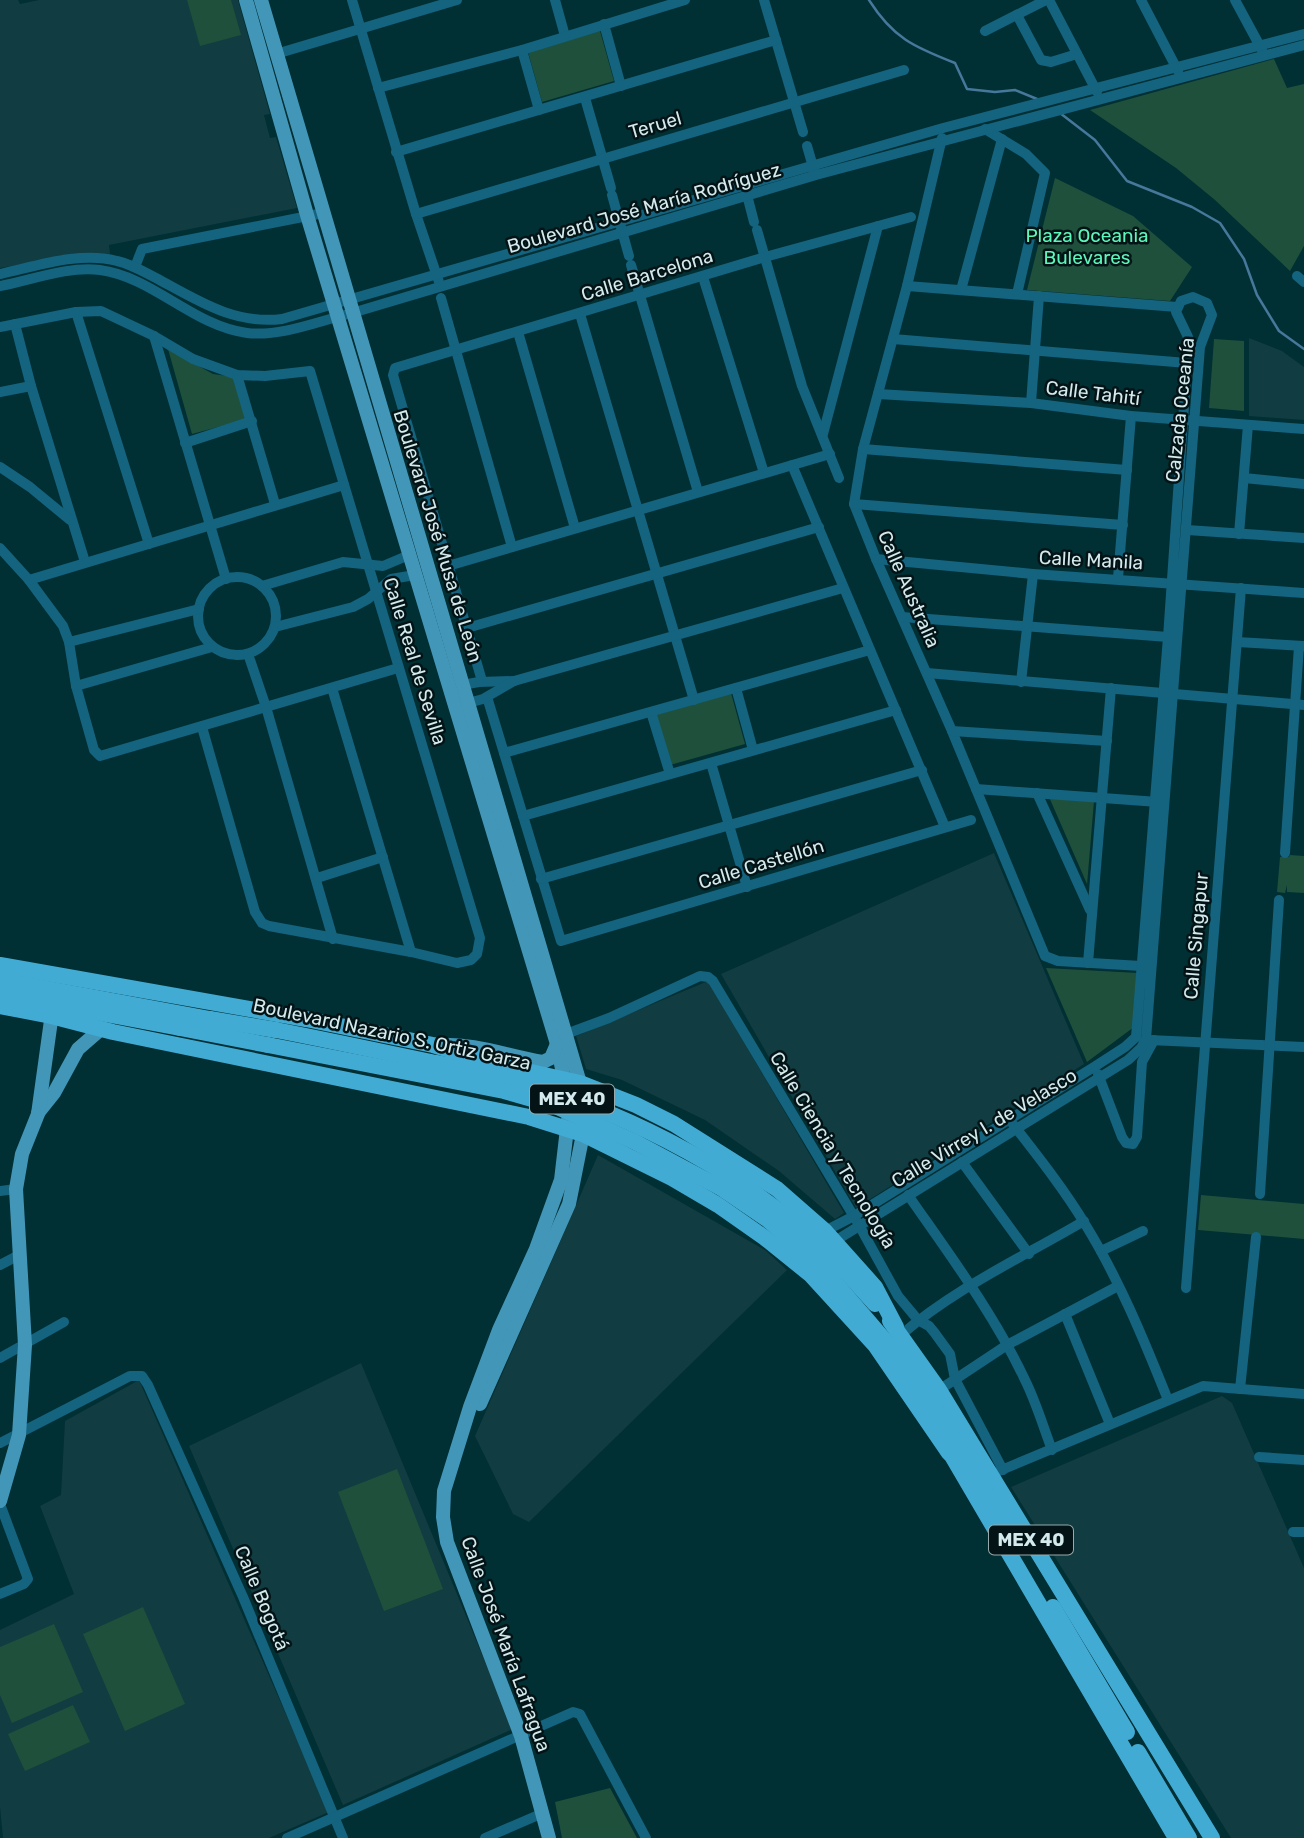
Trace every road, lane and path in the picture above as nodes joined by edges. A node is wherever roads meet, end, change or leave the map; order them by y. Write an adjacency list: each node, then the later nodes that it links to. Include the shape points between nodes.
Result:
1 (246, 0): 45 (main road, Boulevard José Musa de León)
2 (261, 0): 22 (main road, Boulevard José Musa de León)
3 (352, 0): 14 (street)
4 (457, 0): 11 (street)
5 (555, 0): 17 (street)
6 (685, 0): 13 (street)
7 (764, 0): 18 (street)
8 (1048, 0): 12 (street); 23 (street)
9 (1141, 0): 25 (street)
10 (1236, 0): 21 (street)
11 (420, 5): 14 (street)
12 (1017, 15): 15 (street); 23 (street, via 1041,60 1051,62)
13 (604, 24): 17 (street); 26 (street)
14 (361, 29): 22 (street); 27 (street)
15 (985, 31)
16 (1304, 34): 21 (street, Boulevard José María Rodríguez)
17 (565, 36): 20 (street)
18 (776, 40): 26 (street); 31 (street)
19 (1304, 45): 21 (street, Boulevard José María Rodríguez)
20 (522, 50): 27 (street); 32 (street)
21 (1262, 50): 25 (street, Boulevard José María Rodríguez)
22 (276, 54): 43 (main road, Boulevard José Musa de León)
23 (1077, 54): 28 (street)
24 (904, 70): 31 (street, Teruel)
25 (1178, 72): 28 (street, Boulevard José María Rodríguez)
26 (621, 86): 30 (street)
27 (378, 88): 39 (street)
28 (1097, 93): 29 (street, Boulevard José María Rodríguez)
29 (1081, 97): 33 (street, Boulevard José María Rodríguez); 34 (street, Boulevard José María Rodríguez)
30 (585, 98): 32 (street); 40 (street)
31 (794, 103): 35 (street); 40 (street, Teruel)
32 (539, 110): 39 (street)
33 (943, 128): 37 (street); 41 (street, Boulevard José María Rodríguez)
34 (985, 129): 36 (street); 37 (street, Boulevard José María Rodríguez)
35 (803, 132)
36 (1002, 139): 56 (street); 57 (street, via 1026,154 1044,170 1046,178)
37 (942, 141): 41 (street, Boulevard José María Rodríguez); 53 (street)
38 (807, 146): 41 (street)
39 (396, 152): 44 (street)
40 (603, 159): 44 (street, Teruel); 48 (street)
41 (814, 170): 42 (street, Boulevard José María Rodríguez); 48 (street, Boulevard José María Rodríguez)
42 (747, 195): 48 (street, Boulevard José María Rodríguez); 49 (street)
43 (323, 213): 45 (street); 61 (main road, Boulevard José Musa de León)
44 (416, 214): 55 (street)
45 (307, 215): 50 (street, via 142,249); 61 (main road, Boulevard José Musa de León)
46 (911, 218): 47 (street, Calle Barcelona)
47 (878, 226): 49 (street, Calle Barcelona); 82 (street)
48 (620, 227): 55 (street, Boulevard José María Rodríguez); 58 (street)
49 (765, 257): 52 (street, Calle Barcelona); 82 (street, via 802,386)
50 (135, 267): 51 (street, Boulevard José María Rodríguez, via 89,258); 61 (street, Boulevard José María Rodríguez, via 215,309 249,320)
51 (0, 274)
52 (703, 276): 58 (street, Calle Barcelona); 90 (street)
53 (907, 285): 56 (street); 68 (street)
54 (0, 286): 61 (street, Boulevard José María Rodríguez, via 65,272 110,271 204,318 250,333 288,329)
55 (439, 286): 61 (street, Boulevard José María Rodríguez); 69 (street)
56 (961, 290): 57 (street)
57 (1017, 294): 59 (street)
58 (641, 295): 63 (street, Calle Barcelona); 95 (street)
59 (1039, 296): 60 (street); 70 (street)
60 (1177, 307): 71 (street, Calzada Oceanía, via 1188,337); 79 (street, Calzada Oceanía, via 1193,297 1203,300 1211,312 1201,341)
61 (343, 309): 89 (main road, Boulevard José Musa de León)
62 (76, 313): 64 (street); 67 (street, via 101,311); 107 (street)
63 (580, 314): 66 (street, Calle Barcelona); 98 (street)
64 (15, 324): 65 (street); 73 (street)
65 (0, 327)
66 (518, 331): 69 (street, Calle Barcelona); 103 (street)
67 (154, 336): 72 (street, via 193,359); 83 (street)
68 (893, 339): 70 (street); 75 (street)
69 (455, 349): 108 (street); 114 (street, Calle Barcelona, via 395,368 393,375)
70 (1035, 350): 71 (street); 76 (street)
71 (1187, 363): 79 (street, Calzada Oceanía)
72 (237, 375): 78 (street); 94 (street, Calle Real de Sevilla, via 310,371)
73 (31, 386): 74 (street); 99 (street)
74 (0, 392)
75 (878, 394): 76 (street, Calle Tahití); 84 (street)
76 (1031, 403): 77 (street, Calle Tahití)
77 (1131, 416): 79 (street, Calle Tahití); 88 (street)
78 (252, 421): 83 (street); 96 (street)
79 (1189, 421): 80 (street, Calle Tahití); 104 (street, Calzada Oceanía); 121 (street, Calzada Oceanía)
80 (1248, 425): 81 (street, Calle Tahití); 92 (street)
81 (1304, 429)
82 (822, 434): 85 (street)
83 (185, 443): 100 (street)
84 (863, 449): 88 (street); 97 (street)
85 (830, 454): 86 (street); 91 (street)
86 (792, 465): 90 (street); 102 (street)
87 (0, 467): 99 (street)
88 (1127, 470): 101 (street)
89 (392, 472): 110 (main road, Boulevard José Musa de León); 146 (main road, Boulevard José Musa de León)
90 (764, 473): 95 (street)
91 (839, 478)
92 (1244, 478): 93 (street); 105 (street)
93 (1304, 484)
94 (344, 485): 96 (street); 113 (street, Calle Real de Sevilla)
95 (698, 492): 98 (street)
96 (275, 504): 100 (street)
97 (854, 505): 101 (street); 111 (street, Calle Australia)
98 (638, 510): 103 (street); 115 (street)
99 (73, 522): 112 (street)
100 (210, 524): 107 (street); 119 (street)
101 (1123, 525): 118 (street)
102 (819, 527): 115 (street); 123 (street)
103 (575, 528): 108 (street)
104 (1187, 530): 105 (street); 121 (street, Calzada Oceanía)
105 (1239, 534): 106 (street)
106 (1304, 538)
107 (149, 544): 112 (street)
108 (512, 547): 114 (street)
109 (0, 548): 120 (street)
110 (409, 555): 113 (street, via 383,566); 117 (main road, Boulevard José Musa de León)
111 (876, 559): 116 (street, Calle Manila); 128 (street, Calle Australia)
112 (85, 562): 120 (street)
113 (369, 565): 122 (street, via 343,562); 125 (street, Calle Real de Sevilla)
114 (448, 566): 130 (street)
115 (657, 574): 130 (street); 132 (street)
116 (1032, 574): 118 (street, Calle Manila); 131 (street)
117 (415, 575): 125 (street, via 391,579); 140 (main road, Boulevard José Musa de León)
118 (1118, 578): 121 (street, Calle Manila)
119 (226, 579): 122 (street, via 239,577); 127 (street, via 213,585)
120 (29, 580): 134 (street, via 56,615)
121 (1177, 583): 124 (street, Calle Manila); 133 (street, Calzada Oceanía); 151 (street, Calzada Oceanía)
122 (262, 586): 129 (street, via 272,598)
123 (843, 588): 132 (street); 138 (street)
124 (1241, 588): 126 (street, Calle Manila); 135 (street, Calle Singapur)
125 (376, 593): 129 (street, via 353,607); 141 (street, Calle Real de Sevilla)
126 (1304, 593)
127 (198, 608): 134 (street); 137 (street, via 198,623)
128 (902, 617): 131 (street); 142 (street, Calle Australia)
129 (275, 627): 139 (street, via 260,648)
130 (467, 628): 143 (street)
131 (1026, 628): 133 (street); 145 (street)
132 (675, 636): 144 (street); 154 (street)
133 (1168, 637): 151 (street, Calzada Oceanía)
134 (69, 642): 147 (street)
135 (1237, 642): 136 (street); 153 (street, Calle Singapur)
136 (1302, 646): 156 (street)
137 (212, 647): 139 (street, via 235,656); 147 (street)
138 (870, 650): 149 (street); 158 (street)
139 (248, 654): 157 (street)
140 (440, 659): 155 (main road, via 457,694); 197 (main road, Boulevard José Musa de León)
141 (398, 668): 148 (street); 184 (street, Calle Real de Sevilla, via 480,938 477,954 457,963)
142 (927, 673): 145 (street); 161 (street, Calle Australia)
143 (482, 681): 144 (street); 146 (street)
144 (514, 681): 152 (street)
145 (1021, 682): 150 (street)
146 (462, 685): 155 (main road, Boulevard José Musa de León)
147 (76, 686): 160 (street, via 94,750 100,756)
148 (332, 688): 157 (street); 177 (street)
149 (736, 688): 154 (street); 163 (street)
150 (1111, 688): 151 (street); 162 (street)
151 (1169, 694): 153 (street); 171 (street, Calzada Oceanía)
152 (487, 697): 155 (street); 164 (street)
153 (1233, 699): 156 (street); 199 (street, Calle Singapur)
154 (694, 700): 159 (street)
155 (468, 703): 197 (main road, Boulevard José Musa de León)
156 (1300, 704): 176 (street)
157 (266, 707): 160 (street); 178 (street)
158 (896, 710): 163 (street); 166 (street)
159 (651, 712): 164 (street); 167 (street)
160 (202, 727): 183 (street, via 255,912 269,926)
161 (952, 732): 162 (street); 168 (street, Calle Australia)
162 (1107, 741): 170 (street)
163 (753, 750): 165 (street)
164 (504, 752): 172 (street)
165 (710, 763): 167 (street); 174 (street)
166 (922, 770): 174 (street); 175 (street)
167 (670, 774): 172 (street)
168 (976, 789): 169 (street); 185 (street, Calle Australia, via 1045,956)
169 (1037, 793): 170 (street); 182 (street)
170 (1102, 796): 171 (street); 182 (street)
171 (1160, 802): 187 (street, Calzada Oceanía); 198 (street, Calzada Oceanía)
172 (523, 816): 179 (street)
173 (971, 820): 175 (street, Calle Castellón)
174 (729, 825): 179 (street); 180 (street)
175 (945, 827): 180 (street, Calle Castellón)
176 (1285, 853)
177 (383, 857): 178 (street); 184 (street)
178 (317, 878): 183 (street)
179 (541, 879): 180 (street, Calle Castellón, via 561,941)
180 (747, 887)
181 (1279, 900): 200 (street)
182 (1091, 912): 185 (street)
183 (333, 939): 184 (street)
184 (411, 952)
185 (1087, 963): 187 (street, Calle Australia)
186 (0, 965): 188 (highway)
187 (1141, 966): 198 (street, Calzada Oceanía)
188 (59, 976): 192 (highway); 193 (main road)
189 (0, 980): 195 (highway, Boulevard Nazario S. Ortiz Garza / MEX 40, bridge)
190 (0, 994): 196 (highway, Boulevard Nazario S. Ortiz Garza / MEX 40, bridge)
191 (0, 1006): 193 (highway)
192 (232, 1008): 195 (highway); 201 (highway)
193 (51, 1016): 194 (highway); 210 (main road)
194 (101, 1028): 204 (highway); 210 (main road, via 78,1049)
195 (271, 1028): 225 (highway, Boulevard Nazario S. Ortiz Garza / MEX 40, bridge, via 490,1074 574,1099 628,1121 728,1176)
196 (234, 1038): 204 (highway); 225 (highway, Boulevard Nazario S. Ortiz Garza / MEX 40, bridge, via 504,1091 553,1105 635,1142 721,1188 768,1220)
197 (562, 1039): 201 (main road, via 551,1058 543,1062 481,1047); 207 (main road, Boulevard José Musa de León); 208 (main road, Boulevard José Musa de León); 220 (street, Calle Ciencia y Tecnología, via 700,976 708,977)
198 (1145, 1039): 199 (street); 203 (street, Calle Virrey I. de Velasco); 206 (street, Calle Virrey I. de Velasco, via 1132,1057); 206 (street, Calzada Oceanía, via 1137,1137 1130,1145 1122,1137)
199 (1206, 1042): 200 (street); 233 (street, Calle Singapur)
200 (1271, 1044): 202 (street); 218 (street)
201 (433, 1045): 205 (highway)
202 (1304, 1047)
203 (1094, 1067): 206 (street); 212 (street, Calle Virrey I. de Velasco)
204 (290, 1068): 211 (highway)
205 (526, 1071): 207 (highway); 211 (highway, via 537,1082 540,1097)
206 (1100, 1078): 212 (street, Calle Virrey I. de Velasco)
207 (564, 1079): 208 (highway); 213 (main road, Boulevard José Musa de León)
208 (580, 1083): 209 (highway); 213 (main road, Boulevard José Musa de León)
209 (636, 1105): 214 (highway, via 607,1124); 225 (highway, via 777,1189)
210 (38, 1114): 216 (main road, via 22,1154)
211 (529, 1117): 213 (highway)
212 (1013, 1124): 215 (street, Calle Virrey I. de Velasco); 220 (street, Calle Virrey I. de Velasco); 221 (street)
213 (575, 1131): 214 (highway); 222 (main road, Calle José María Lafragua, via 575,1180); 226 (main road, Calle José María Lafragua)
214 (603, 1145): 251 (highway, via 718,1205 811,1275 875,1345)
215 (962, 1162): 219 (street, Calle Virrey I. de Velasco); 229 (street)
216 (16, 1189): 217 (street); 228 (main road)
217 (0, 1191)
218 (1260, 1194)
219 (908, 1195): 220 (street, Calle Virrey I. de Velasco); 231 (street)
220 (856, 1220): 225 (street, Calle Virrey I. de Velasco); 235 (street, Calle Ciencia y Tecnología, via 898,1296)
221 (1084, 1221): 227 (street); 229 (street)
222 (559, 1226): 226 (main road); 246 (main road, Calle José María Lafragua, via 477,1412)
223 (1143, 1231): 227 (street)
224 (1256, 1237): 242 (street)
225 (828, 1248): 237 (highway, Boulevard Nazario S. Ortiz Garza / MEX 40); 237 (highway, via 875,1287)
226 (536, 1249): 246 (main road, Calle José María Lafragua, via 499,1330)
227 (1101, 1251): 232 (street)
228 (21, 1254): 230 (street); 238 (main road)
229 (1029, 1254): 231 (street)
230 (0, 1265)
231 (971, 1286): 235 (street); 239 (street)
232 (1118, 1286): 234 (street); 245 (street)
233 (1186, 1288)
234 (1065, 1314): 239 (street); 247 (street)
235 (918, 1320): 237 (street); 241 (street, Calle Ciencia y Tecnología, via 929,1326 950,1354)
236 (64, 1322): 238 (street)
237 (896, 1336): 243 (highway, Boulevard Nazario S. Ortiz Garza / MEX 40); 251 (highway, Boulevard Nazario S. Ortiz Garza / MEX 40); 266 (highway, via 914,1375)
238 (25, 1345): 240 (street); 248 (main road)
239 (1007, 1345): 241 (street); 250 (street)
240 (0, 1358)
241 (954, 1379): 243 (street); 254 (street, Calle Ciencia y Tecnología)
242 (1240, 1389): 244 (street); 245 (street, via 1203,1386)
243 (939, 1390): 254 (highway, Boulevard Nazario S. Ortiz Garza / MEX 40)
244 (1304, 1394)
245 (1168, 1399): 247 (street)
246 (467, 1421): 257 (main road, Calle José María Lafragua, via 444,1491 447,1542)
247 (1110, 1424): 250 (street)
248 (19, 1434): 249 (street); 255 (main road); 259 (street, Calle Bogotá, via 130,1376 142,1376 243,1597)
249 (0, 1443)
250 (1052, 1450): 254 (street)
251 (949, 1453): 265 (highway, Boulevard Nazario S. Ortiz Garza / MEX 40)
252 (1259, 1457): 253 (street)
253 (1304, 1460)
254 (997, 1472): 267 (highway, Boulevard Nazario S. Ortiz Garza / MEX 40)
255 (0, 1502): 256 (street, via 28,1581)
256 (0, 1594)
257 (521, 1736): 258 (main road, Calle José María Lafragua); 259 (street); 264 (street, via 570,1713 580,1714)
258 (543, 1813): 262 (street); 263 (main road, Calle José María Lafragua)
259 (335, 1816): 260 (street); 261 (street, Calle Bogotá)
260 (287, 1838)
261 (343, 1838)
262 (485, 1838)
263 (549, 1838)
264 (646, 1838)
265 (1176, 1838)
266 (1189, 1838)
267 (1212, 1838)

